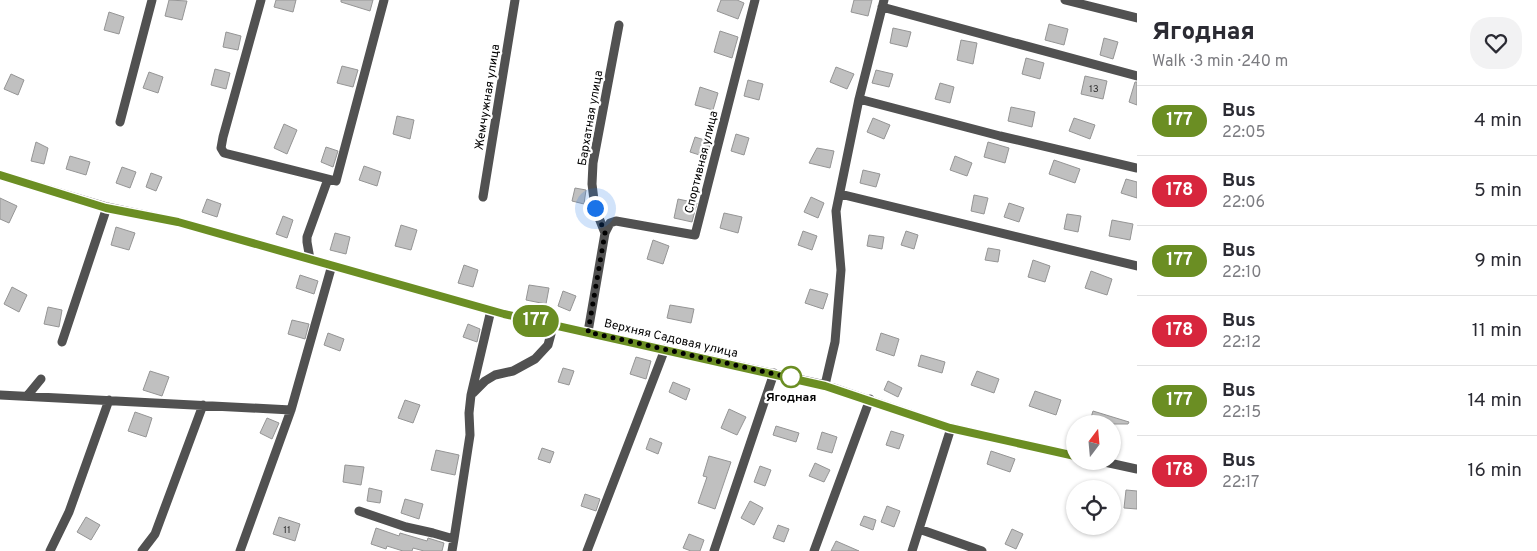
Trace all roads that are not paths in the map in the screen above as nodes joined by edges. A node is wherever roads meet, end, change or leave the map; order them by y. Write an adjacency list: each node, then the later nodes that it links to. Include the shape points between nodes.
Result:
1 (152, 0): 12 (street)
2 (260, 0): 15 (street, via 221,148 224,153)
3 (384, 0): 15 (street, via 336,181)
4 (515, 0): 17 (street, Жемчужная улица)
5 (755, 0): 19 (street, Спортивная улица, via 695,235 616,221 610,223)
6 (1066, 0): 8 (street)
7 (883, 4): 10 (street); 11 (street)
8 (1137, 18)
9 (619, 26): 19 (street, Бархатная улица, via 592,184 595,208)
10 (1137, 76)
11 (859, 98): 13 (street); 16 (street)
12 (120, 122)
13 (1137, 168)
14 (0, 175): 18 (street, Верхняя Садовая улица)
15 (328, 179): 20 (street, via 307,237)
16 (840, 194): 22 (street); 30 (street, via 836,211 841,270 838,322)
17 (483, 197)
18 (106, 208): 20 (street, Верхняя Садовая улица, via 178,222); 26 (street)
19 (605, 233): 25 (street)
20 (310, 259): 21 (street, Верхняя Садовая улица)
21 (332, 265): 23 (street, Верхняя Садовая улица); 37 (street)
22 (1137, 266)
23 (491, 310): 24 (street, Верхняя Садовая улица); 32 (street)
24 (551, 324): 25 (street, Верхняя Садовая улица); 32 (street, via 548,345 539,355 519,369 495,375)
25 (588, 332): 27 (street, Верхняя Садовая улица)
26 (62, 342)
27 (665, 349): 28 (street, Верхняя Садовая улица); 49 (street)
28 (774, 373): 30 (street, Верхняя Садовая улица); 50 (street)
29 (41, 379): 33 (street)
30 (825, 386): 35 (street, Верхняя Садовая улица)
31 (0, 395): 33 (street)
32 (471, 395): 44 (street, via 470,435)
33 (27, 396): 34 (street)
34 (109, 400): 36 (street); 45 (street, via 69,512)
35 (870, 400): 38 (street, Верхняя Садовая улица); 51 (street)
36 (203, 405): 37 (street); 46 (street, via 155,534)
37 (291, 410): 47 (street)
38 (950, 428): 39 (street, Верхняя Садовая улица); 43 (street)
39 (1066, 454)
40 (1121, 466): 41 (street)
41 (1137, 470)
42 (359, 511): 44 (street)
43 (919, 529): 52 (street); 53 (street)
44 (454, 540): 48 (street)
45 (50, 551)
46 (142, 551)
47 (240, 551)
48 (452, 551)
49 (587, 551)
50 (714, 551)
51 (814, 551)
52 (912, 551)
53 (982, 551)

